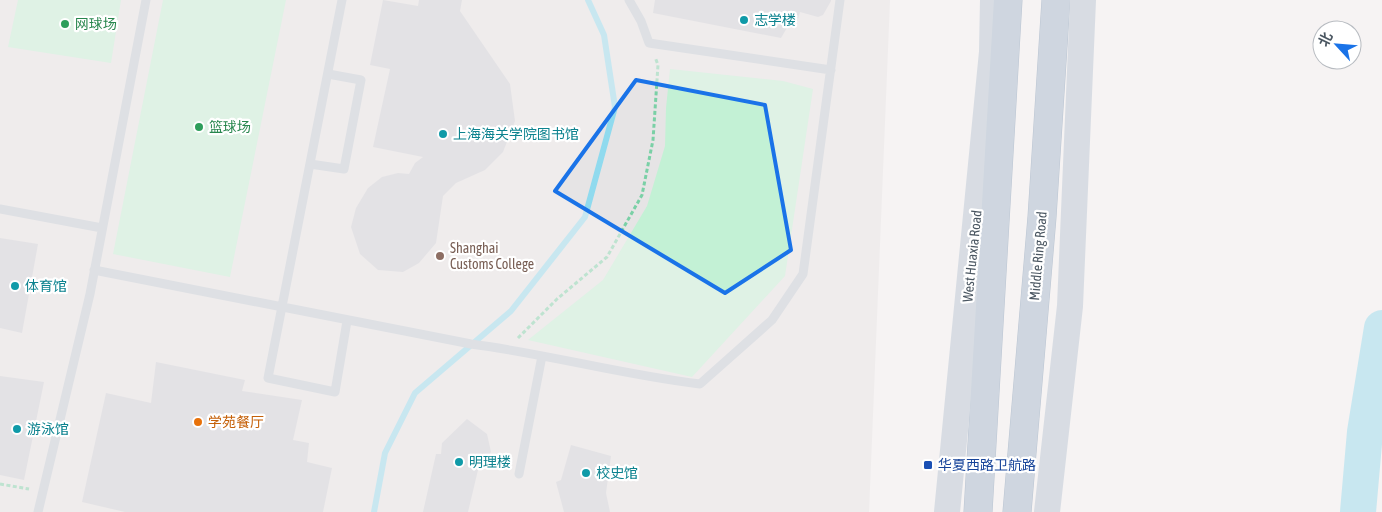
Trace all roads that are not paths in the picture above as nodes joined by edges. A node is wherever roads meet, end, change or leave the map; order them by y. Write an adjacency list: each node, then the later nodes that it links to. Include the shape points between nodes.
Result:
1 (146, 0): 13 (lane)
2 (342, 0): 10 (lane)
3 (629, 0): 9 (lane, via 649,43)
4 (840, 0): 9 (lane)
5 (993, 0): 20 (main road, West Huaxia Road, via 992,52)
6 (1008, 0): 21 (highway)
7 (1056, 0): 22 (highway, Middle Ring Road, via 1042,217)
8 (1083, 0): 23 (main road, via 1070,306)
9 (830, 70): 17 (lane, via 803,274 772,320 700,384 662,380)
10 (328, 74): 11 (lane); 11 (lane, via 362,80 344,169)
11 (310, 164): 15 (lane)
12 (0, 209): 13 (lane)
13 (102, 228): 14 (lane)
14 (94, 270): 15 (lane); 19 (lane)
15 (282, 308): 16 (lane); 16 (lane, via 268,378 335,392)
16 (348, 320): 17 (lane)
17 (542, 356): 18 (lane)
18 (519, 474)
19 (38, 512)
20 (947, 512)
21 (978, 512)
22 (1017, 512)
23 (1047, 512)

